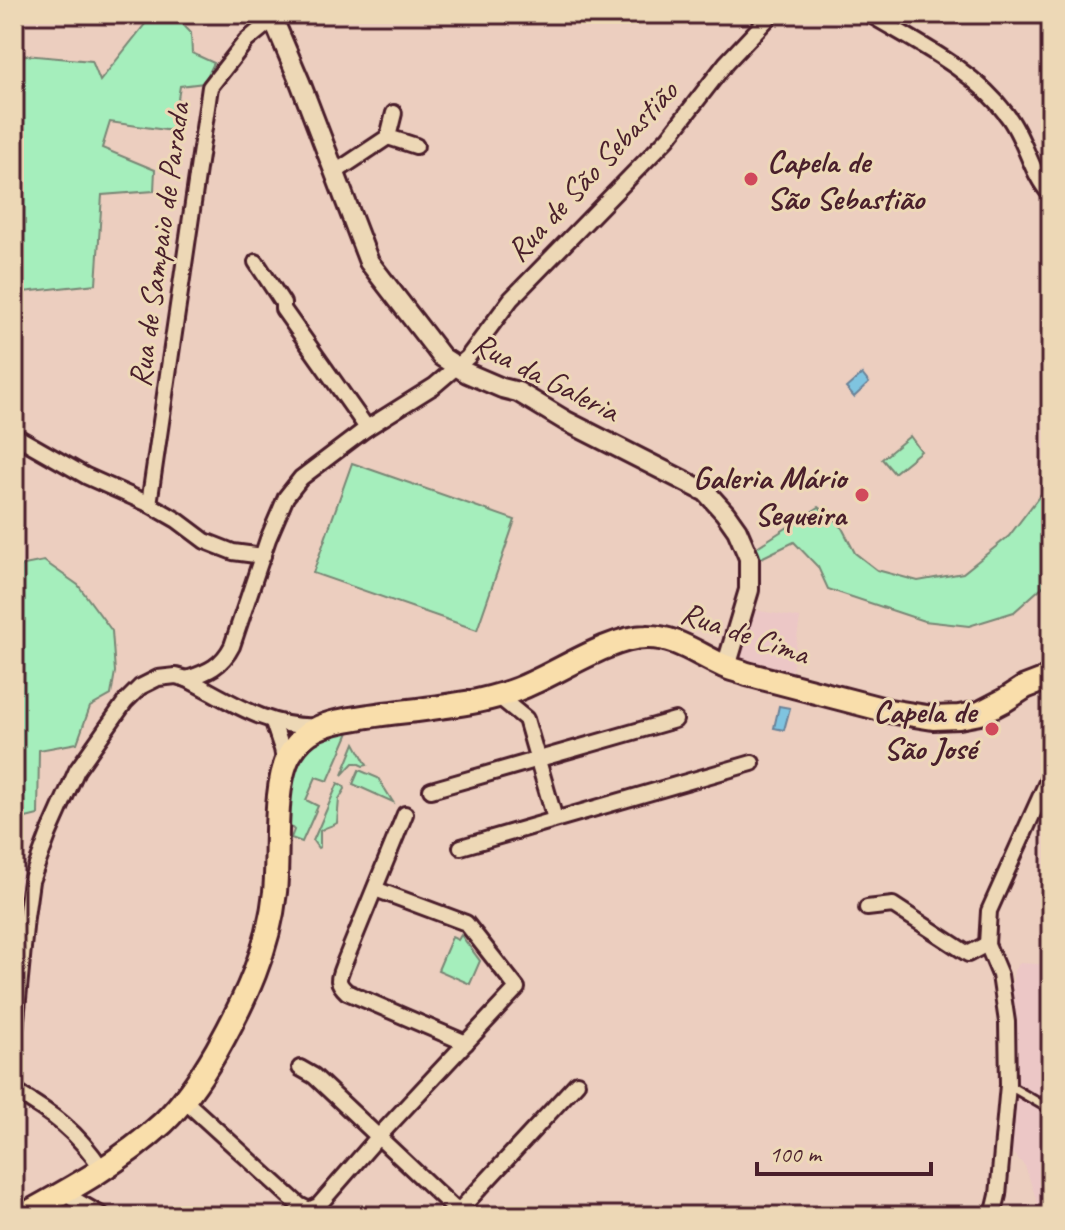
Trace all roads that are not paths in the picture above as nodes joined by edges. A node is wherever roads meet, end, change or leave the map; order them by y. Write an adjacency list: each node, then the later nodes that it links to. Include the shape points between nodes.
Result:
1 (772, 14): 10 (street, Rua de São Sebastião, via 668,138 511,299)
2 (869, 14): 8 (street, via 966,73 995,99)
3 (272, 16): 7 (street, Rua da Galeria); 13 (street, Rua de Sampaio de Parada, via 210,87)
4 (394, 113): 5 (street)
5 (388, 137): 6 (street); 7 (street)
6 (416, 146)
7 (334, 173): 10 (street, Rua da Galeria, via 369,262)
8 (1051, 195)
9 (256, 262): 11 (street)
10 (456, 368): 11 (street, Rua de São Sebastião); 15 (street, Rua da Galeria, via 518,392 706,492 725,513 749,558 749,590)
11 (367, 428): 14 (street, Rua de São Sebastião, via 301,478 286,497)
12 (14, 435): 13 (street)
13 (149, 504): 14 (street, via 205,541)
14 (263, 556): 17 (street, Rua de São Sebastião, via 226,659)
15 (726, 667): 16 (main road, Rua de Cima, via 933,718 980,713); 18 (main road, Rua de Cima, via 672,639 641,637)
16 (1051, 677)
17 (187, 679): 22 (street); 35 (street, via 158,678 140,687 77,770 31,881)
18 (530, 684): 19 (main road, Rua de Cima); 20 (street)
19 (498, 696): 20 (street); 23 (main road, Rua de Cima)
20 (526, 719): 24 (street)
21 (675, 720): 24 (street)
22 (273, 722): 23 (street); 26 (street)
23 (325, 725): 26 (main road, via 298,743)
24 (537, 760): 28 (street); 30 (street)
25 (752, 763): 30 (street)
26 (285, 768): 41 (main road, via 275,895 257,970 239,1011)
27 (1051, 773): 34 (street, via 989,911)
28 (431, 790)
29 (405, 814): 32 (street)
30 (555, 819): 31 (street)
31 (461, 847)
32 (375, 889): 36 (street, via 340,986); 36 (street, via 466,923 517,988)
33 (867, 908): 34 (street, via 893,905 968,954)
34 (987, 944): 39 (street, via 1000,975 1007,1022)
35 (14, 1040)
36 (466, 1043): 43 (street)
37 (300, 1068): 43 (street)
38 (577, 1083): 46 (street)
39 (1008, 1085): 42 (lane); 49 (street)
40 (14, 1091): 44 (street, via 70,1129)
41 (184, 1100): 43 (street, via 309,1210); 44 (main road, via 163,1123)
42 (1051, 1110)
43 (379, 1136): 46 (street)
44 (102, 1169): 45 (main road)
45 (63, 1193): 47 (main road); 48 (street)
46 (456, 1214)
47 (22, 1216)
48 (103, 1216)
49 (993, 1216)

